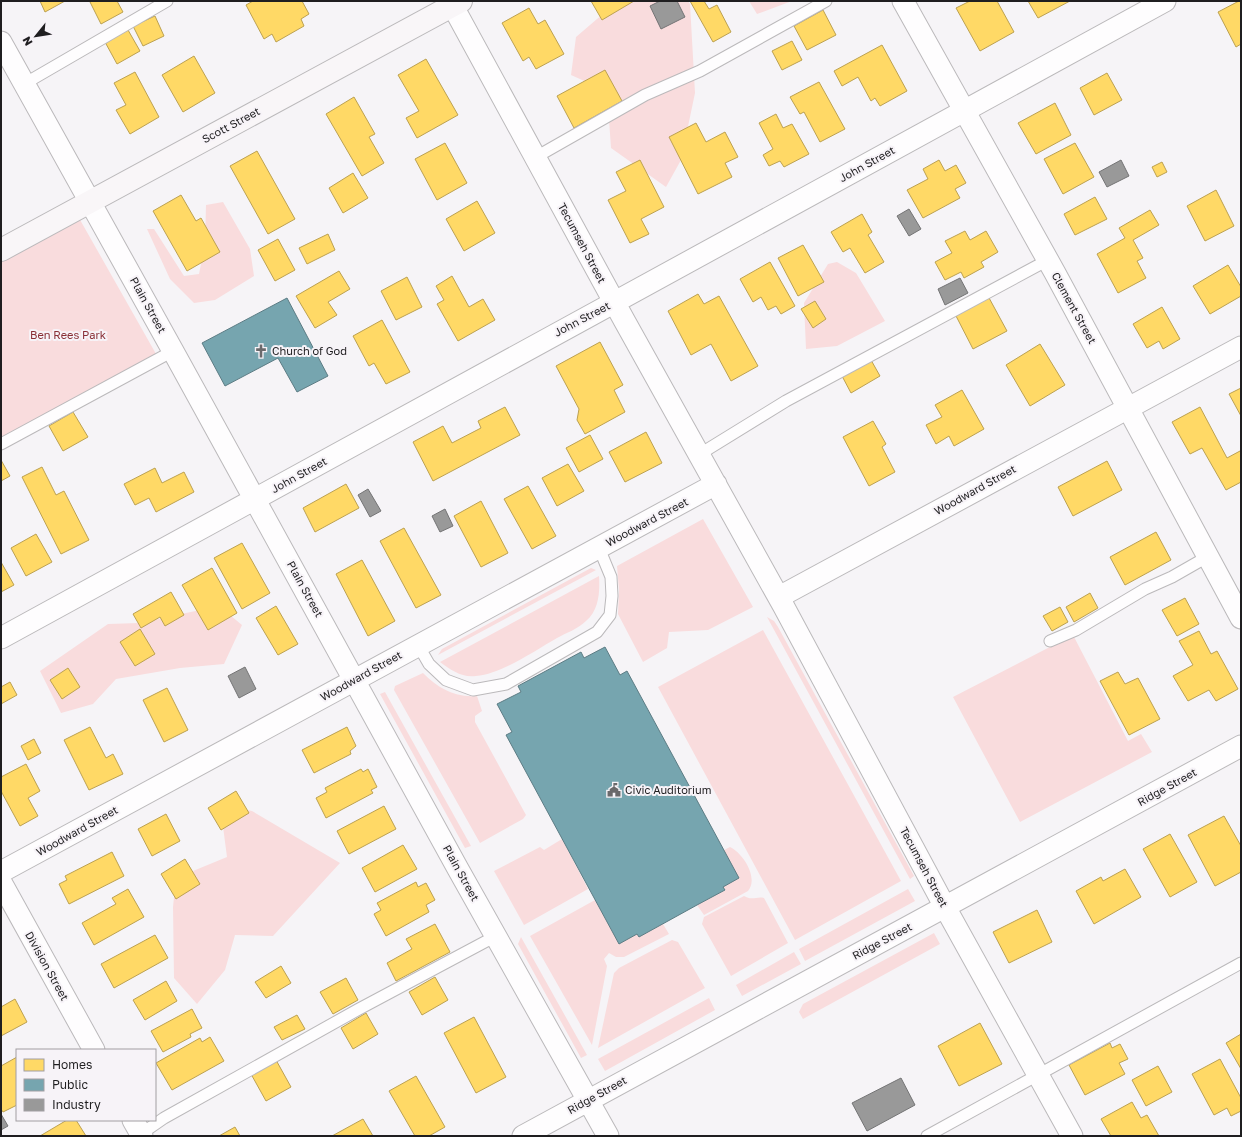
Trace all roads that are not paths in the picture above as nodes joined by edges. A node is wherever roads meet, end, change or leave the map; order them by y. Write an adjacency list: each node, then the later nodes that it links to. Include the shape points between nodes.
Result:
1 (167, 1): 7 (lane)
2 (826, 1): 9 (lane, via 700,71 645,95)
3 (903, 1): 8 (street, Clement Street)
4 (1165, 1): 8 (street, John Street)
5 (454, 2): 9 (street, Tecumseh Street); 10 (street, Scott Street)
6 (1, 42): 7 (street, Plain Street)
7 (24, 84): 10 (street, Plain Street)
8 (965, 110): 12 (street, Clement Street); 13 (street, John Street)
9 (536, 157): 13 (street, Tecumseh Street)
10 (90, 202): 11 (street, Scott Street); 15 (street, Plain Street)
11 (1, 250)
12 (1048, 260): 16 (street, Clement Street); 18 (lane, via 786,401)
13 (614, 302): 18 (street, Tecumseh Street); 20 (street, John Street)
14 (1241, 347): 16 (street, Woodward Street)
15 (173, 351): 17 (lane); 20 (street, Plain Street)
16 (1129, 408): 22 (street, Clement Street); 23 (street, Woodward Street)
17 (1, 444)
18 (700, 454): 19 (street, Tecumseh Street)
19 (716, 484): 21 (street, Woodward Street); 23 (street)
20 (254, 500): 25 (street, John Street); 28 (street, Plain Street)
21 (599, 548): 27 (street, Woodward Street); 27 (lane, via 611,577 610,615 597,632 506,684 473,690 446,680 429,664)
22 (1207, 557): 24 (street, Clement Street); 26 (lane, via 1145,589 1076,630)
23 (779, 597): 32 (street, Tecumseh Street)
24 (1241, 618)
25 (1, 638)
26 (1050, 641)
27 (418, 645): 28 (street, Woodward Street)
28 (354, 680): 30 (street, Woodward Street); 33 (street, Plain Street)
29 (1241, 746): 32 (street, Ridge Street)
30 (1, 872)
31 (1, 882): 35 (street, Division Street)
32 (946, 907): 36 (street, Tecumseh Street); 37 (street, Ridge Street)
33 (496, 936): 37 (street, Plain Street); 38 (lane)
34 (1241, 963): 36 (lane)
35 (93, 1049)
36 (1040, 1075): 41 (lane); 42 (street, Tecumseh Street)
37 (588, 1100): 39 (street, Ridge Street); 40 (street, Plain Street)
38 (138, 1132)
39 (523, 1136)
40 (608, 1136)
41 (927, 1136)
42 (1072, 1136)

